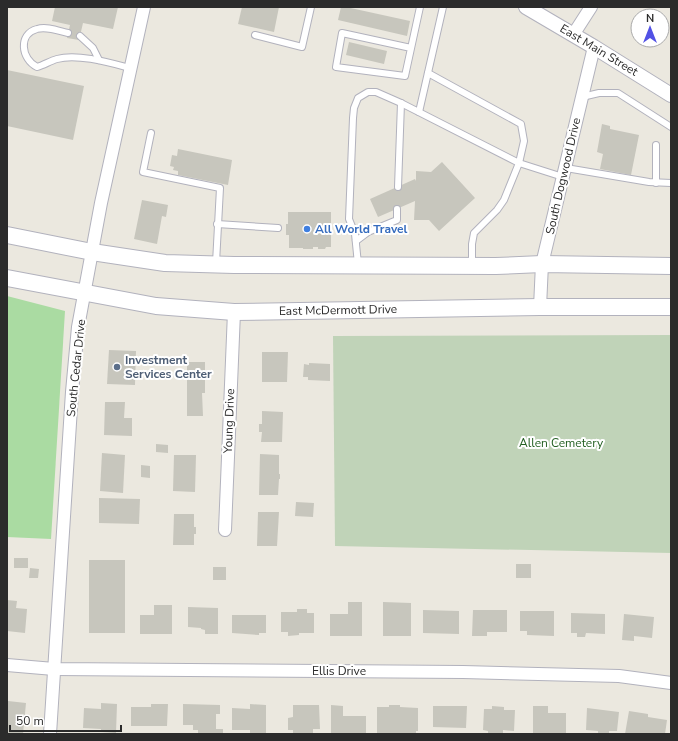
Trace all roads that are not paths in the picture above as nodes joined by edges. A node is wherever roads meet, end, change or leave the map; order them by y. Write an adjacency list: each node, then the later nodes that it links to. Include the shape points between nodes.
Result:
1 (144, 7): 14 (street, South Cedar Drive)
2 (311, 7): 8 (lane, via 302,47)
3 (420, 7): 12 (lane)
4 (443, 7): 15 (lane)
5 (526, 7): 9 (street, East Main Street)
6 (591, 7): 9 (street)
7 (68, 33): 13 (lane, via 47,28 30,33 25,40 24,52 28,60 37,67 68,57)
8 (255, 35)
9 (573, 35): 11 (street, East Main Street)
10 (80, 36): 13 (lane, via 93,48)
11 (594, 47): 16 (street, East Main Street); 17 (street, South Dogwood Drive)
12 (411, 48): 12 (lane, via 405,76 336,67 342,33)
13 (99, 60): 14 (lane)
14 (130, 68): 33 (street, South Cedar Drive)
15 (428, 73): 19 (lane); 23 (lane, via 521,124 524,141)
16 (671, 95)
17 (582, 97): 20 (lane, via 599,93 618,94); 24 (street, South Dogwood Drive)
18 (401, 102): 19 (lane); 27 (lane); 32 (lane, via 376,92 368,92 358,98 354,108 349,219)
19 (419, 112): 23 (lane)
20 (671, 127)
21 (151, 133): 29 (lane, via 143,172 220,188)
22 (656, 146): 25 (lane)
23 (520, 163): 24 (lane); 37 (lane, via 504,200 474,233)
24 (564, 172): 25 (lane); 34 (street, South Dogwood Drive)
25 (656, 182): 26 (lane)
26 (671, 183)
27 (398, 187)
28 (397, 208): 32 (lane, via 397,220 368,232)
29 (217, 224): 30 (lane); 35 (lane)
30 (278, 228)
31 (7, 235): 33 (main road)
32 (356, 241): 36 (lane)
33 (92, 252): 35 (main road, via 165,264); 40 (street, South Cedar Drive)
34 (542, 264): 37 (main road); 38 (main road); 42 (street, South Dogwood Drive)
35 (216, 265): 36 (main road)
36 (359, 265): 37 (main road)
37 (472, 266)
38 (671, 266)
39 (7, 278): 40 (main road, East McDermott Drive)
40 (85, 293): 43 (main road, East McDermott Drive, via 156,306); 46 (street, South Cedar Drive, via 78,327 72,392)
41 (671, 306): 42 (main road, East McDermott Drive)
42 (540, 307): 43 (main road, East McDermott Drive)
43 (234, 312): 44 (street, Young Drive)
44 (225, 530)
45 (7, 665): 46 (street, Ellis Drive)
46 (54, 669): 47 (street, Ellis Drive, via 463,672 619,676); 48 (street, South Cedar Drive)
47 (671, 683)
48 (50, 734)

